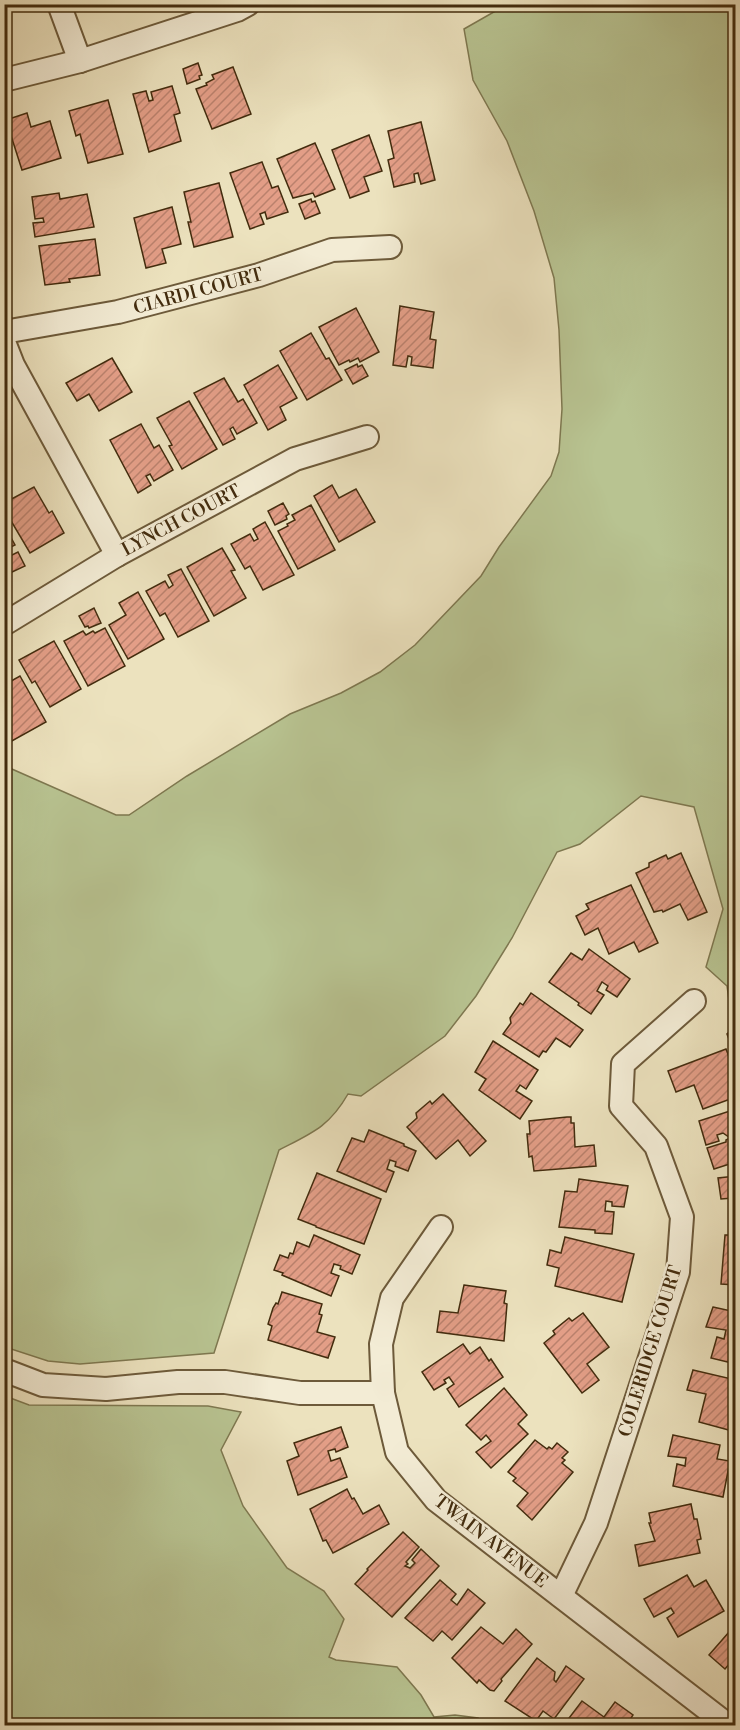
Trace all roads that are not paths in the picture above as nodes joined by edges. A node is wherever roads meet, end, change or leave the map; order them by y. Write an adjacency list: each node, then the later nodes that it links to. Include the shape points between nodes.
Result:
1 (59, 4): 3 (street)
2 (248, 4): 3 (street)
3 (80, 61): 4 (street)
4 (4, 80)
5 (390, 248): 6 (street, CIARDI COURT, via 332,250 259,275 118,312)
6 (4, 332)
7 (4, 342): 9 (street)
8 (367, 437): 9 (street, LYNCH COURT, via 295,459)
9 (117, 555): 10 (street, LYNCH COURT)
10 (4, 624)
11 (694, 1001): 15 (street, COLERIDGE COURT, via 623,1064 621,1106 656,1146 682,1217 678,1272 596,1523)
12 (441, 1227): 14 (street, TWAIN AVENUE, via 392,1298 381,1344)
13 (4, 1370): 14 (street, via 43,1385 64,1387 106,1389 225,1382 300,1393)
14 (383, 1394): 15 (street, TWAIN AVENUE, via 397,1452 436,1500)
15 (561, 1596): 16 (street, TWAIN AVENUE)
16 (729, 1725)

